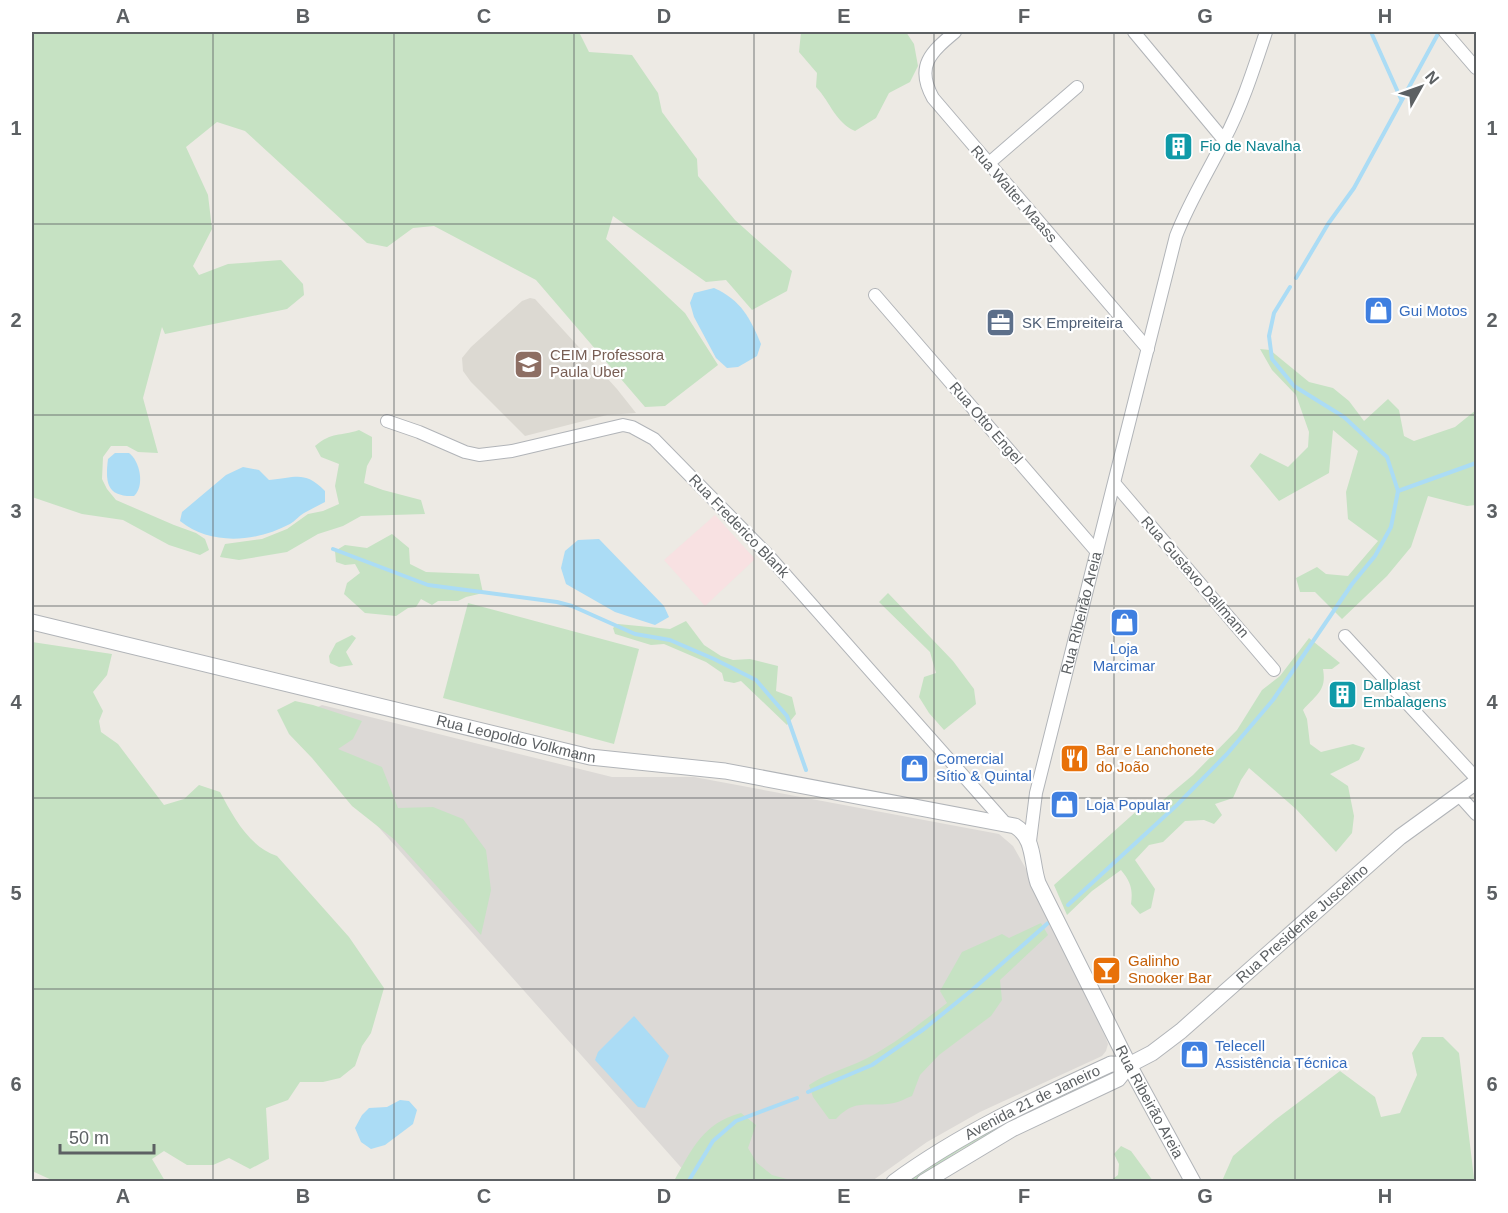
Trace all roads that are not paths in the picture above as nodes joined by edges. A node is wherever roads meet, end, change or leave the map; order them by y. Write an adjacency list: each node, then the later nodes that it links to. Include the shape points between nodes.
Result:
1 (955, 32): 8 (street, Rua Walter Maass, via 928,58 927,88)
2 (1134, 32): 7 (street)
3 (1266, 32): 7 (street, Rua Ribeirão Areia, via 1249,85)
4 (1445, 32): 5 (street)
5 (1476, 68)
6 (1077, 87): 8 (street)
7 (1224, 140): 10 (street, Rua Ribeirão Areia, via 1182,219)
8 (988, 164): 10 (street, Rua Walter Maass)
9 (875, 295): 13 (street, Rua Otto Engel)
10 (1148, 349): 12 (street, Rua Ribeirão Areia)
11 (387, 421): 20 (street, Rua Frederico Blank, via 479,455 611,427 632,427 645,432 765,553)
12 (1115, 484): 13 (street, Rua Ribeirão Areia); 16 (street, Rua Gustavo Dallmann)
13 (1097, 552): 21 (street, Rua Ribeirão Areia, via 1036,793)
14 (32, 622): 20 (street, Rua Leopoldo Volkmann, via 590,757 725,771)
15 (1345, 636): 17 (street)
16 (1274, 670)
17 (1476, 780): 18 (street, Rua Presidente Juscelino)
18 (1458, 794): 19 (street); 22 (street, Rua Presidente Juscelino, via 1374,859 1181,1031)
19 (1476, 814)
20 (1007, 825): 21 (street)
21 (1031, 847): 22 (street, Rua Ribeirão Areia, via 1038,882)
22 (1129, 1065): 23 (street, Avenida 21 de Janeiro, via 1111,1064 1005,1113 954,1141); 24 (street, Avenida 21 de Janeiro, via 1118,1079 1011,1129); 25 (street, Rua Ribeirão Areia)
23 (894, 1182)
24 (924, 1182)
25 (1193, 1182)

